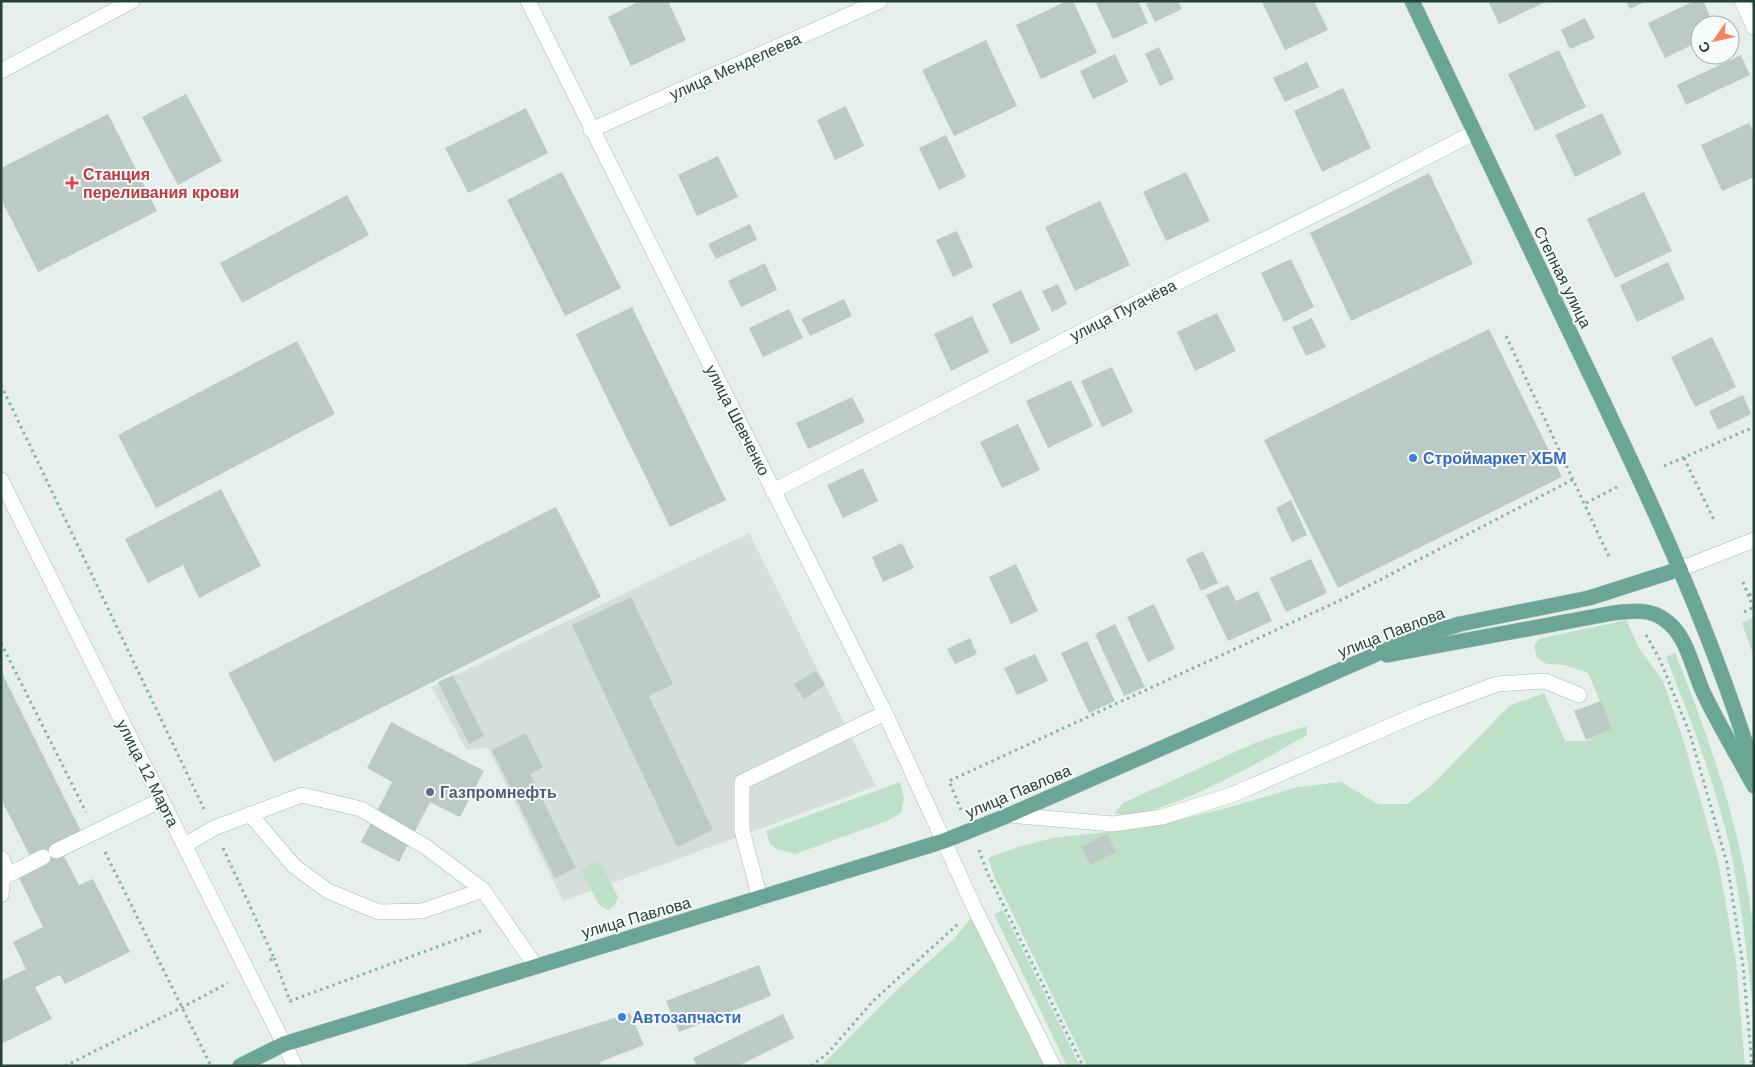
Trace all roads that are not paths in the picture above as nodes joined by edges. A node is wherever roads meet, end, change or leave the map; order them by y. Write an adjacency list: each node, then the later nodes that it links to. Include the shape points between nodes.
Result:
1 (132, 1): 7 (street)
2 (528, 1): 8 (street, улица Шевченко)
3 (880, 1): 8 (street, улица Менделеева)
4 (1412, 1): 9 (main road, Степная улица)
5 (1742, 1): 6 (street)
6 (1754, 27)
7 (1, 71)
8 (591, 130): 11 (street, улица Шевченко)
9 (1474, 132): 11 (street, улица Пугачёва); 13 (main road, Степная улица, via 1640,477)
10 (1, 480): 19 (street, улица 12 Марта)
11 (774, 491): 16 (street, улица Шевченко)
12 (1754, 540): 13 (street, улица Павлова)
13 (1680, 569): 14 (main road, улица Павлова, via 1589,598 1460,624 1411,639); 17 (main road, Степная улица, via 1733,701)
14 (1368, 658): 18 (main road, via 1613,613 1642,611 1654,614 1664,618 1679,632 1704,693); 21 (main road, улица Павлова)
15 (1579, 695): 21 (street, via 1545,681 1497,684 1420,713 1234,794 1162,817 1113,824)
16 (885, 713): 22 (street, улица Шевченко); 28 (street, via 742,782 742,830)
17 (1754, 770)
18 (1754, 786)
19 (161, 800): 23 (street, улица 12 Марта); 25 (street)
20 (250, 814): 23 (street, via 214,828); 26 (street, via 302,795 361,809 426,847); 26 (street, via 301,871 328,891 379,912 422,911)
21 (1009, 815): 22 (main road, улица Павлова)
22 (944, 840): 28 (main road, улица Павлова); 33 (street, улица Шевченко)
23 (185, 845): 30 (street, улица 12 Марта)
24 (1, 858): 25 (street, via 4,863)
25 (2, 878): 27 (street)
26 (483, 890): 29 (street)
27 (1, 894)
28 (760, 899): 29 (main road, улица Павлова)
29 (534, 965): 30 (main road, улица Павлова)
30 (284, 1044): 31 (main road, улица Павлова); 32 (street, улица 12 Марта)
31 (240, 1066)
32 (294, 1066)
33 (1053, 1066)

